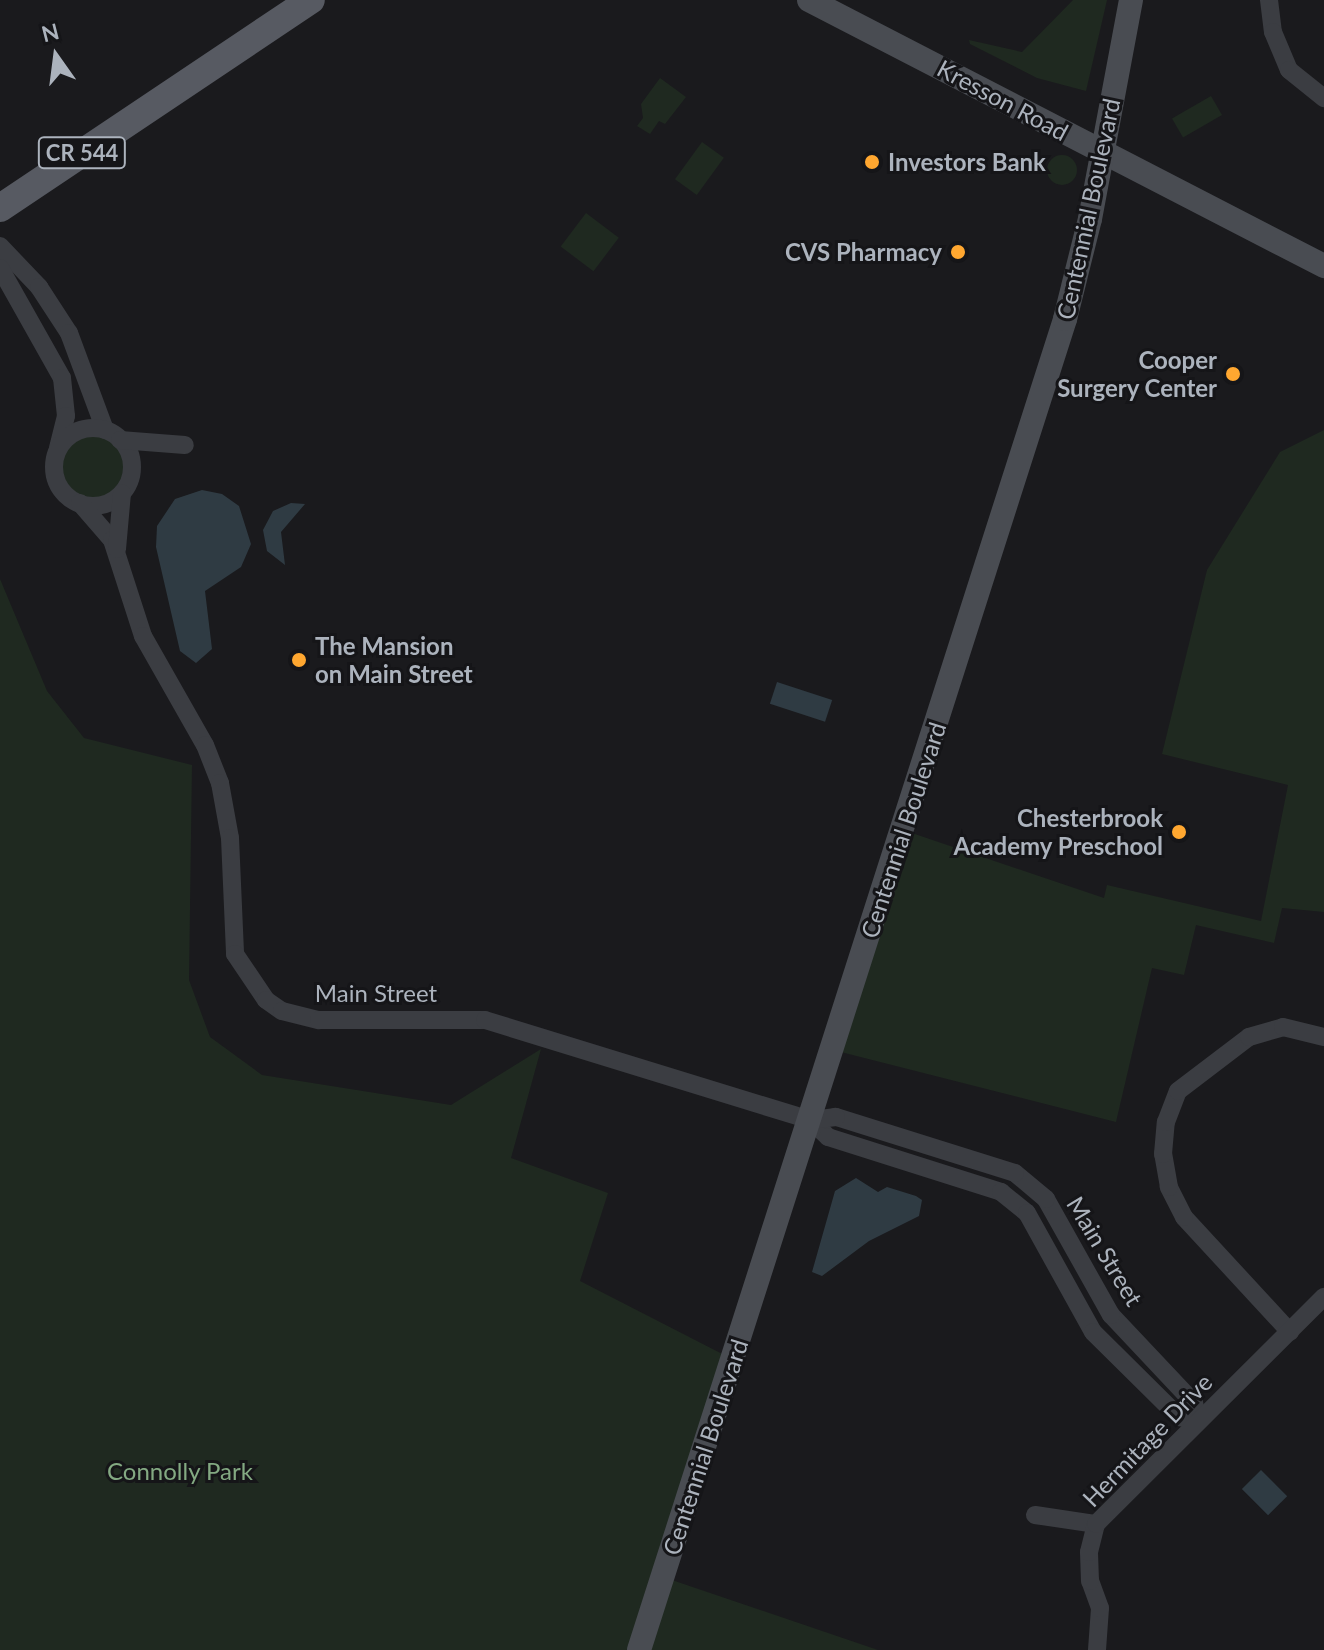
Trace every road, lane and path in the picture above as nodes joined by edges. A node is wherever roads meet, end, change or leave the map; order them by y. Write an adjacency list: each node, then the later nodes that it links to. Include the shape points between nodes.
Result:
1 (311, 0): 7 (main road, CR 544)
2 (809, 0): 6 (main road, Kresson Road)
3 (1131, 0): 6 (main road, Centennial Boulevard)
4 (1269, 0): 5 (street, via 1273,32 1289,70)
5 (1324, 98)
6 (1102, 152): 9 (main road, Kresson Road); 18 (main road, Centennial Boulevard, via 1065,319)
7 (0, 208)
8 (0, 246): 11 (street, via 39,287 69,333)
9 (1324, 266)
10 (0, 268): 13 (street, via 62,378 66,416)
11 (113, 435): 12 (street); 13 (street, via 79,431); 14 (street, via 132,466)
12 (185, 445)
13 (57, 451): 15 (street, via 57,482)
14 (122, 493): 15 (street, via 100,505); 16 (street, Main Street)
15 (80, 503): 16 (street, Main Street, via 103,526)
16 (118, 556): 18 (street, Main Street, via 143,636 205,745 220,783 230,838 235,954 266,1000 282,1011 319,1020 485,1020)
17 (1324, 1037): 20 (street, via 1283,1027 1249,1037 1178,1091 1166,1122 1163,1154 1169,1187 1184,1217)
18 (810, 1120): 21 (street, Main Street, via 828,1137 1001,1192 1027,1213 1093,1332 1179,1417); 24 (main road, Centennial Boulevard)
19 (1324, 1297): 20 (street, Hermitage Drive)
20 (1290, 1332): 21 (street, Hermitage Drive)
21 (1198, 1420): 23 (street, Hermitage Drive)
22 (1035, 1515): 23 (street)
23 (1096, 1524): 25 (street, Hermitage Drive, via 1089,1552 1090,1581 1100,1608)
24 (639, 1650)
25 (1097, 1650)

